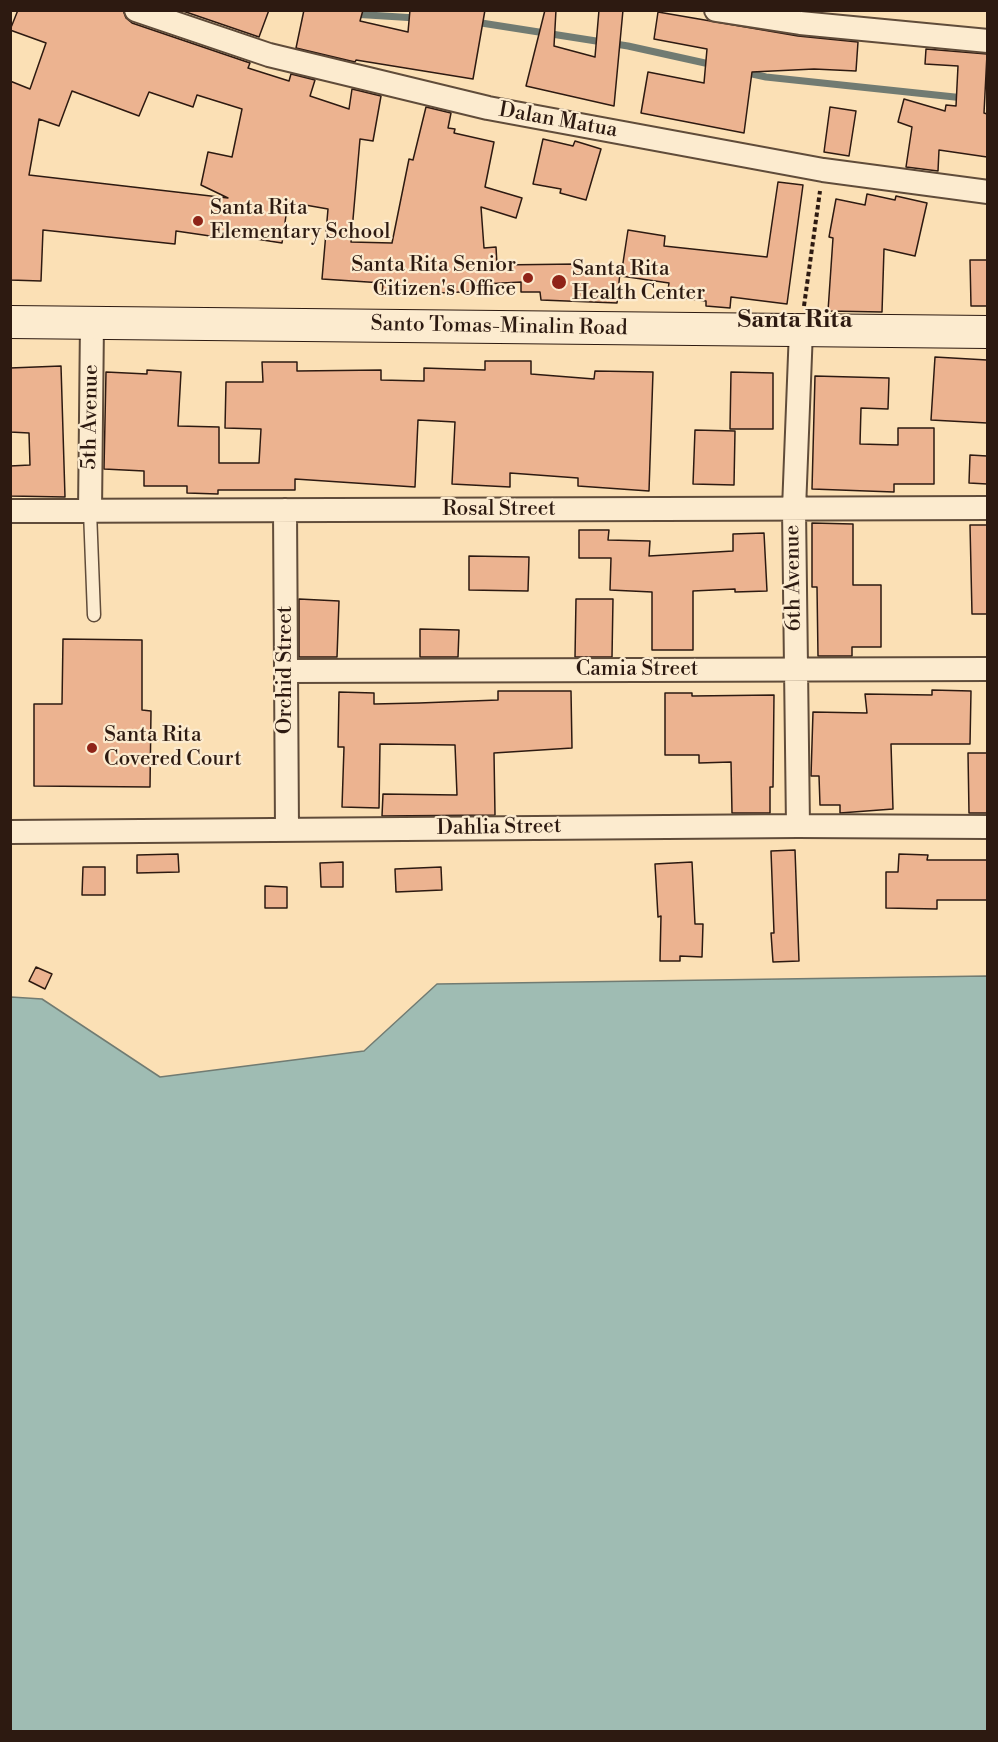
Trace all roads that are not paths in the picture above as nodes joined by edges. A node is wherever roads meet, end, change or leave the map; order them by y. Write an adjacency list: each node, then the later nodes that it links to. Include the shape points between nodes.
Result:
1 (136, 10): 4 (street, Dalan Matua, via 269,55 476,106 823,170)
2 (716, 10): 3 (street, via 800,23)
3 (987, 41)
4 (987, 192)
5 (10, 322): 6 (main road, Santo Tomas-Minalin Road)
6 (92, 322): 7 (main road, Santo Tomas-Minalin Road); 13 (street, 5th Avenue)
7 (801, 330): 8 (main road, Santo Tomas-Minalin Road); 10 (street, 6th Avenue)
8 (987, 332)
9 (987, 508): 10 (street, Rosal Street)
10 (794, 509): 11 (street, Rosal Street); 16 (street, 6th Avenue)
11 (285, 510): 13 (street, Rosal Street); 17 (street, Orchid Street)
12 (10, 511): 13 (street, Rosal Street)
13 (90, 511): 14 (lane)
14 (94, 615)
15 (987, 669): 16 (street, Camia Street)
16 (796, 670): 17 (street, Camia Street); 18 (street, 6th Avenue)
17 (286, 671): 20 (street, Orchid Street)
18 (798, 825): 19 (street, Dahlia Street); 20 (street, Dahlia Street)
19 (987, 827)
20 (287, 830): 21 (street, Dahlia Street)
21 (10, 832)

